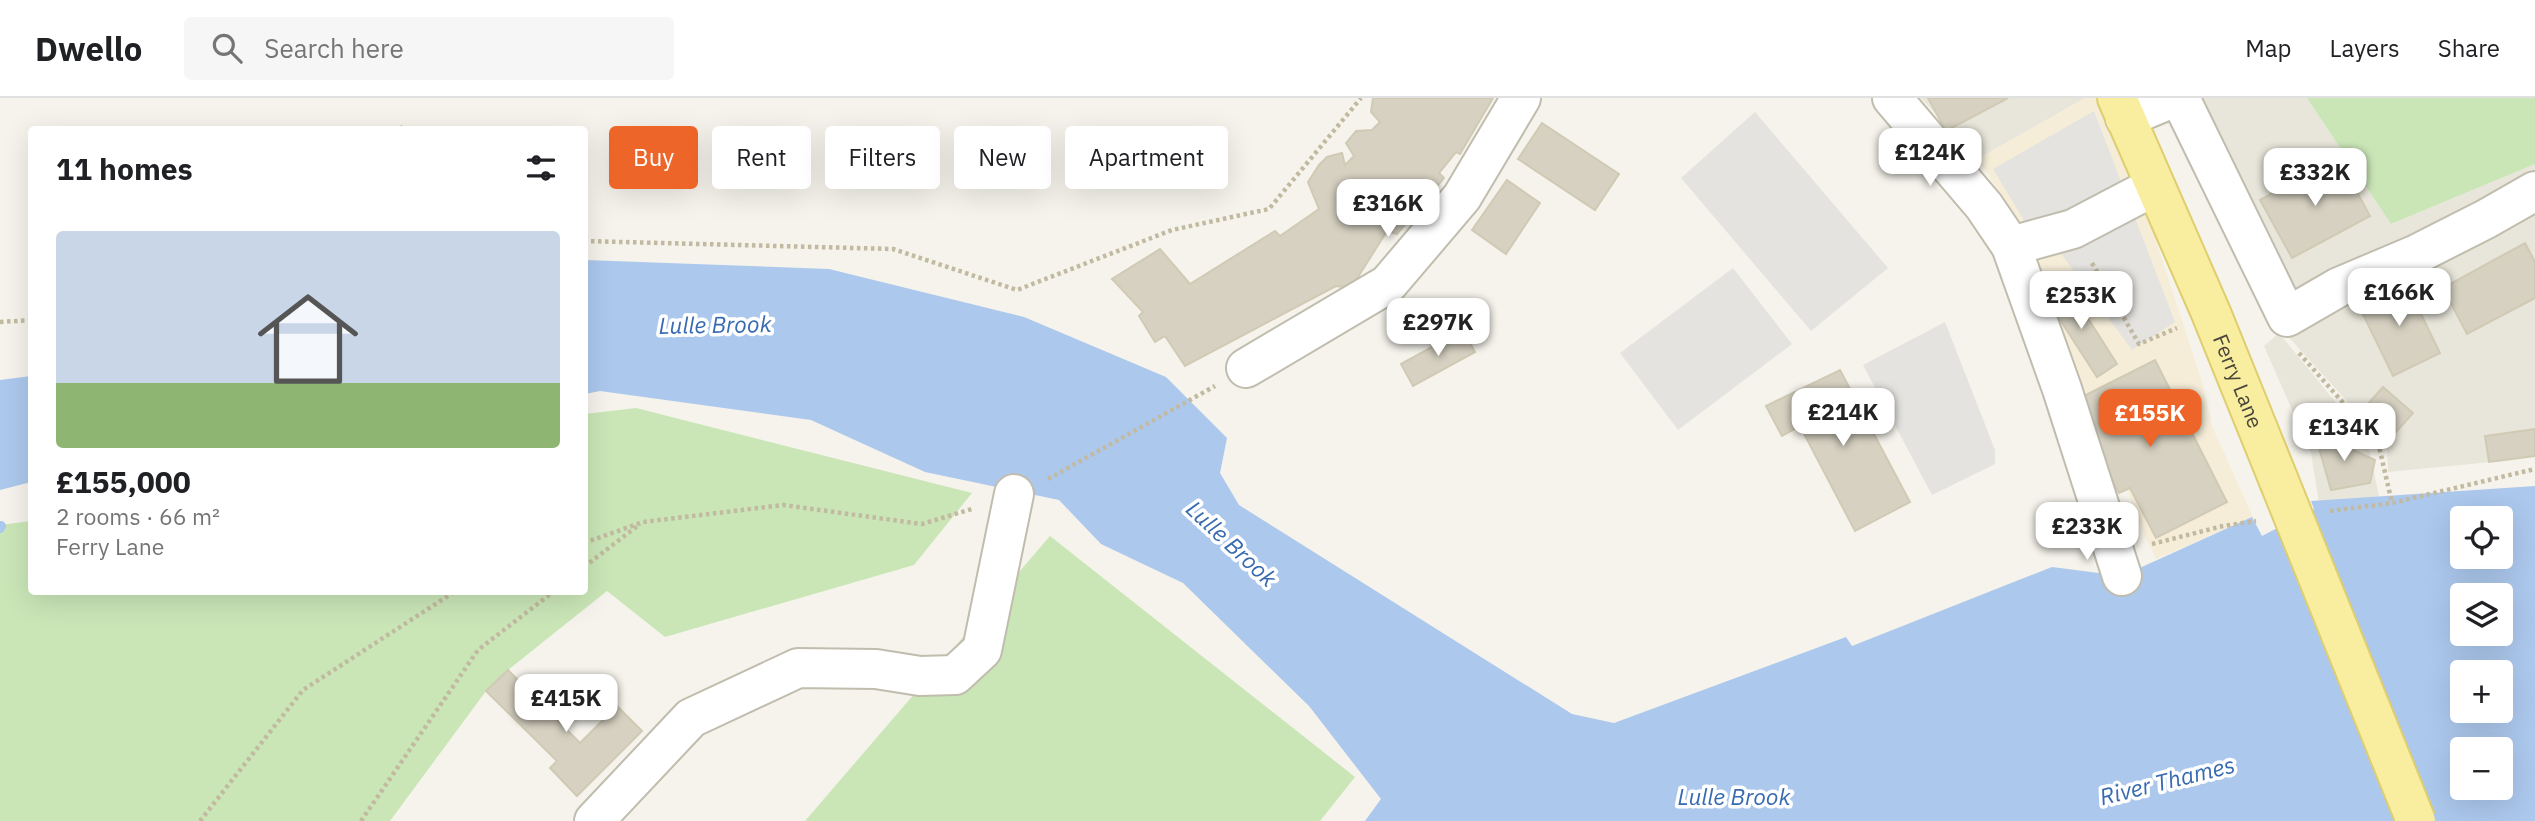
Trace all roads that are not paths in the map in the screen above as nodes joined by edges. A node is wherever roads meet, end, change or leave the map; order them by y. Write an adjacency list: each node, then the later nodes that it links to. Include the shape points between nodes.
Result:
1 (1521, 98): 9 (street, via 1462,197 1388,284)
2 (1892, 98): 8 (street, via 1984,206)
3 (2173, 98): 5 (street)
4 (2180, 98): 7 (street, via 2287,317)
5 (2121, 108): 6 (main road, Ferry Lane)
6 (2155, 186): 8 (street, via 2073,229); 13 (main road, Ferry Lane, bridge, via 2211,313)
7 (2535, 191)
8 (2011, 246): 11 (street)
9 (1246, 368)
10 (1026, 490): 12 (street, via 982,650 955,676 797,668 691,718)
11 (2122, 576)
12 (594, 821)
13 (2416, 821)

